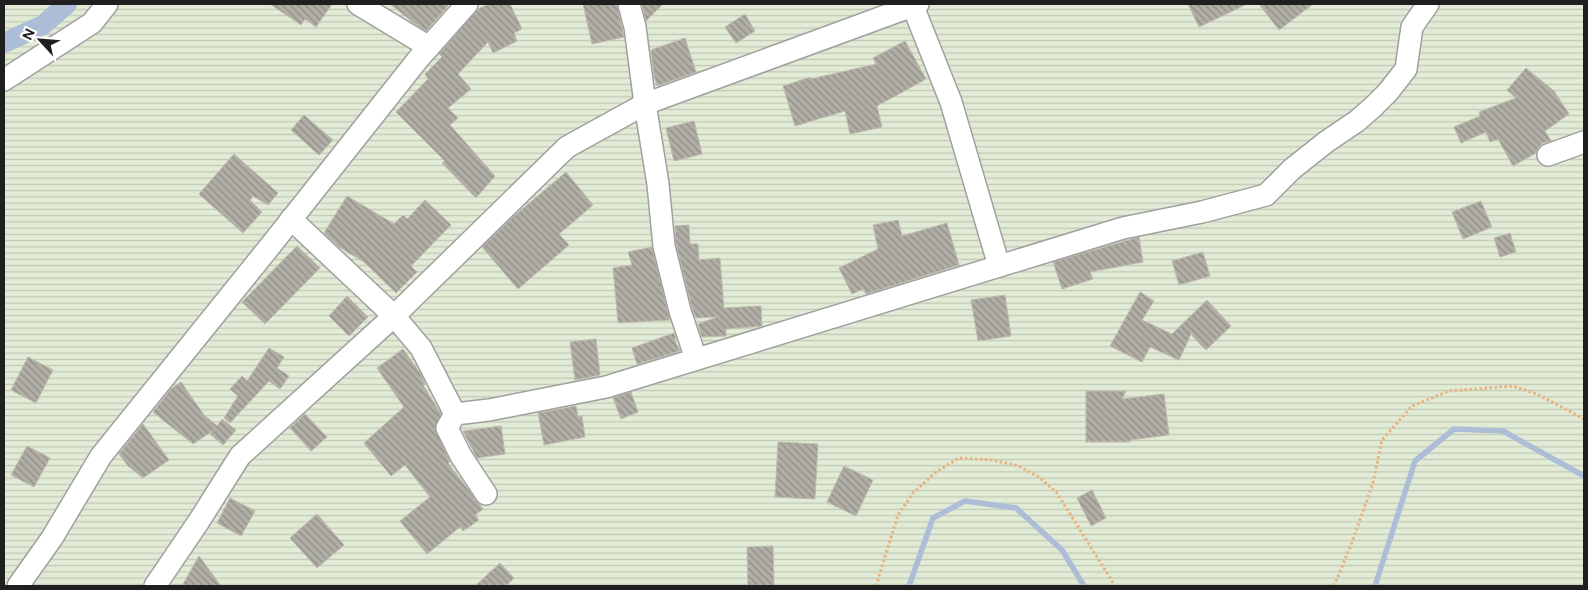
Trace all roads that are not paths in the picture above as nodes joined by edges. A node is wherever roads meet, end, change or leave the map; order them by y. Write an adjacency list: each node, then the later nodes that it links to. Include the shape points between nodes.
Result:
1 (107, 4): 8 (street, via 92,23)
2 (358, 4): 7 (street)
3 (467, 4): 7 (street)
4 (629, 4): 9 (street, via 636,28)
5 (914, 4): 9 (street); 13 (street, via 951,102)
6 (1428, 4): 13 (street, via 1412,27 1406,69 1388,92 1373,108 1292,169 1266,194 1202,212 1123,228)
7 (428, 47): 12 (street)
8 (4, 80)
9 (645, 104): 14 (street, via 567,148); 15 (street, via 664,246)
10 (1584, 142): 11 (street)
11 (1548, 155)
12 (291, 219): 14 (street); 18 (street, via 101,456 52,538)
13 (999, 266): 15 (street)
14 (394, 316): 16 (street, via 421,348); 19 (street, via 240,456)
15 (696, 359): 16 (street, via 606,387)
16 (455, 414): 17 (street, via 448,428 461,456)
17 (486, 494)
18 (18, 586)
19 (155, 586)

